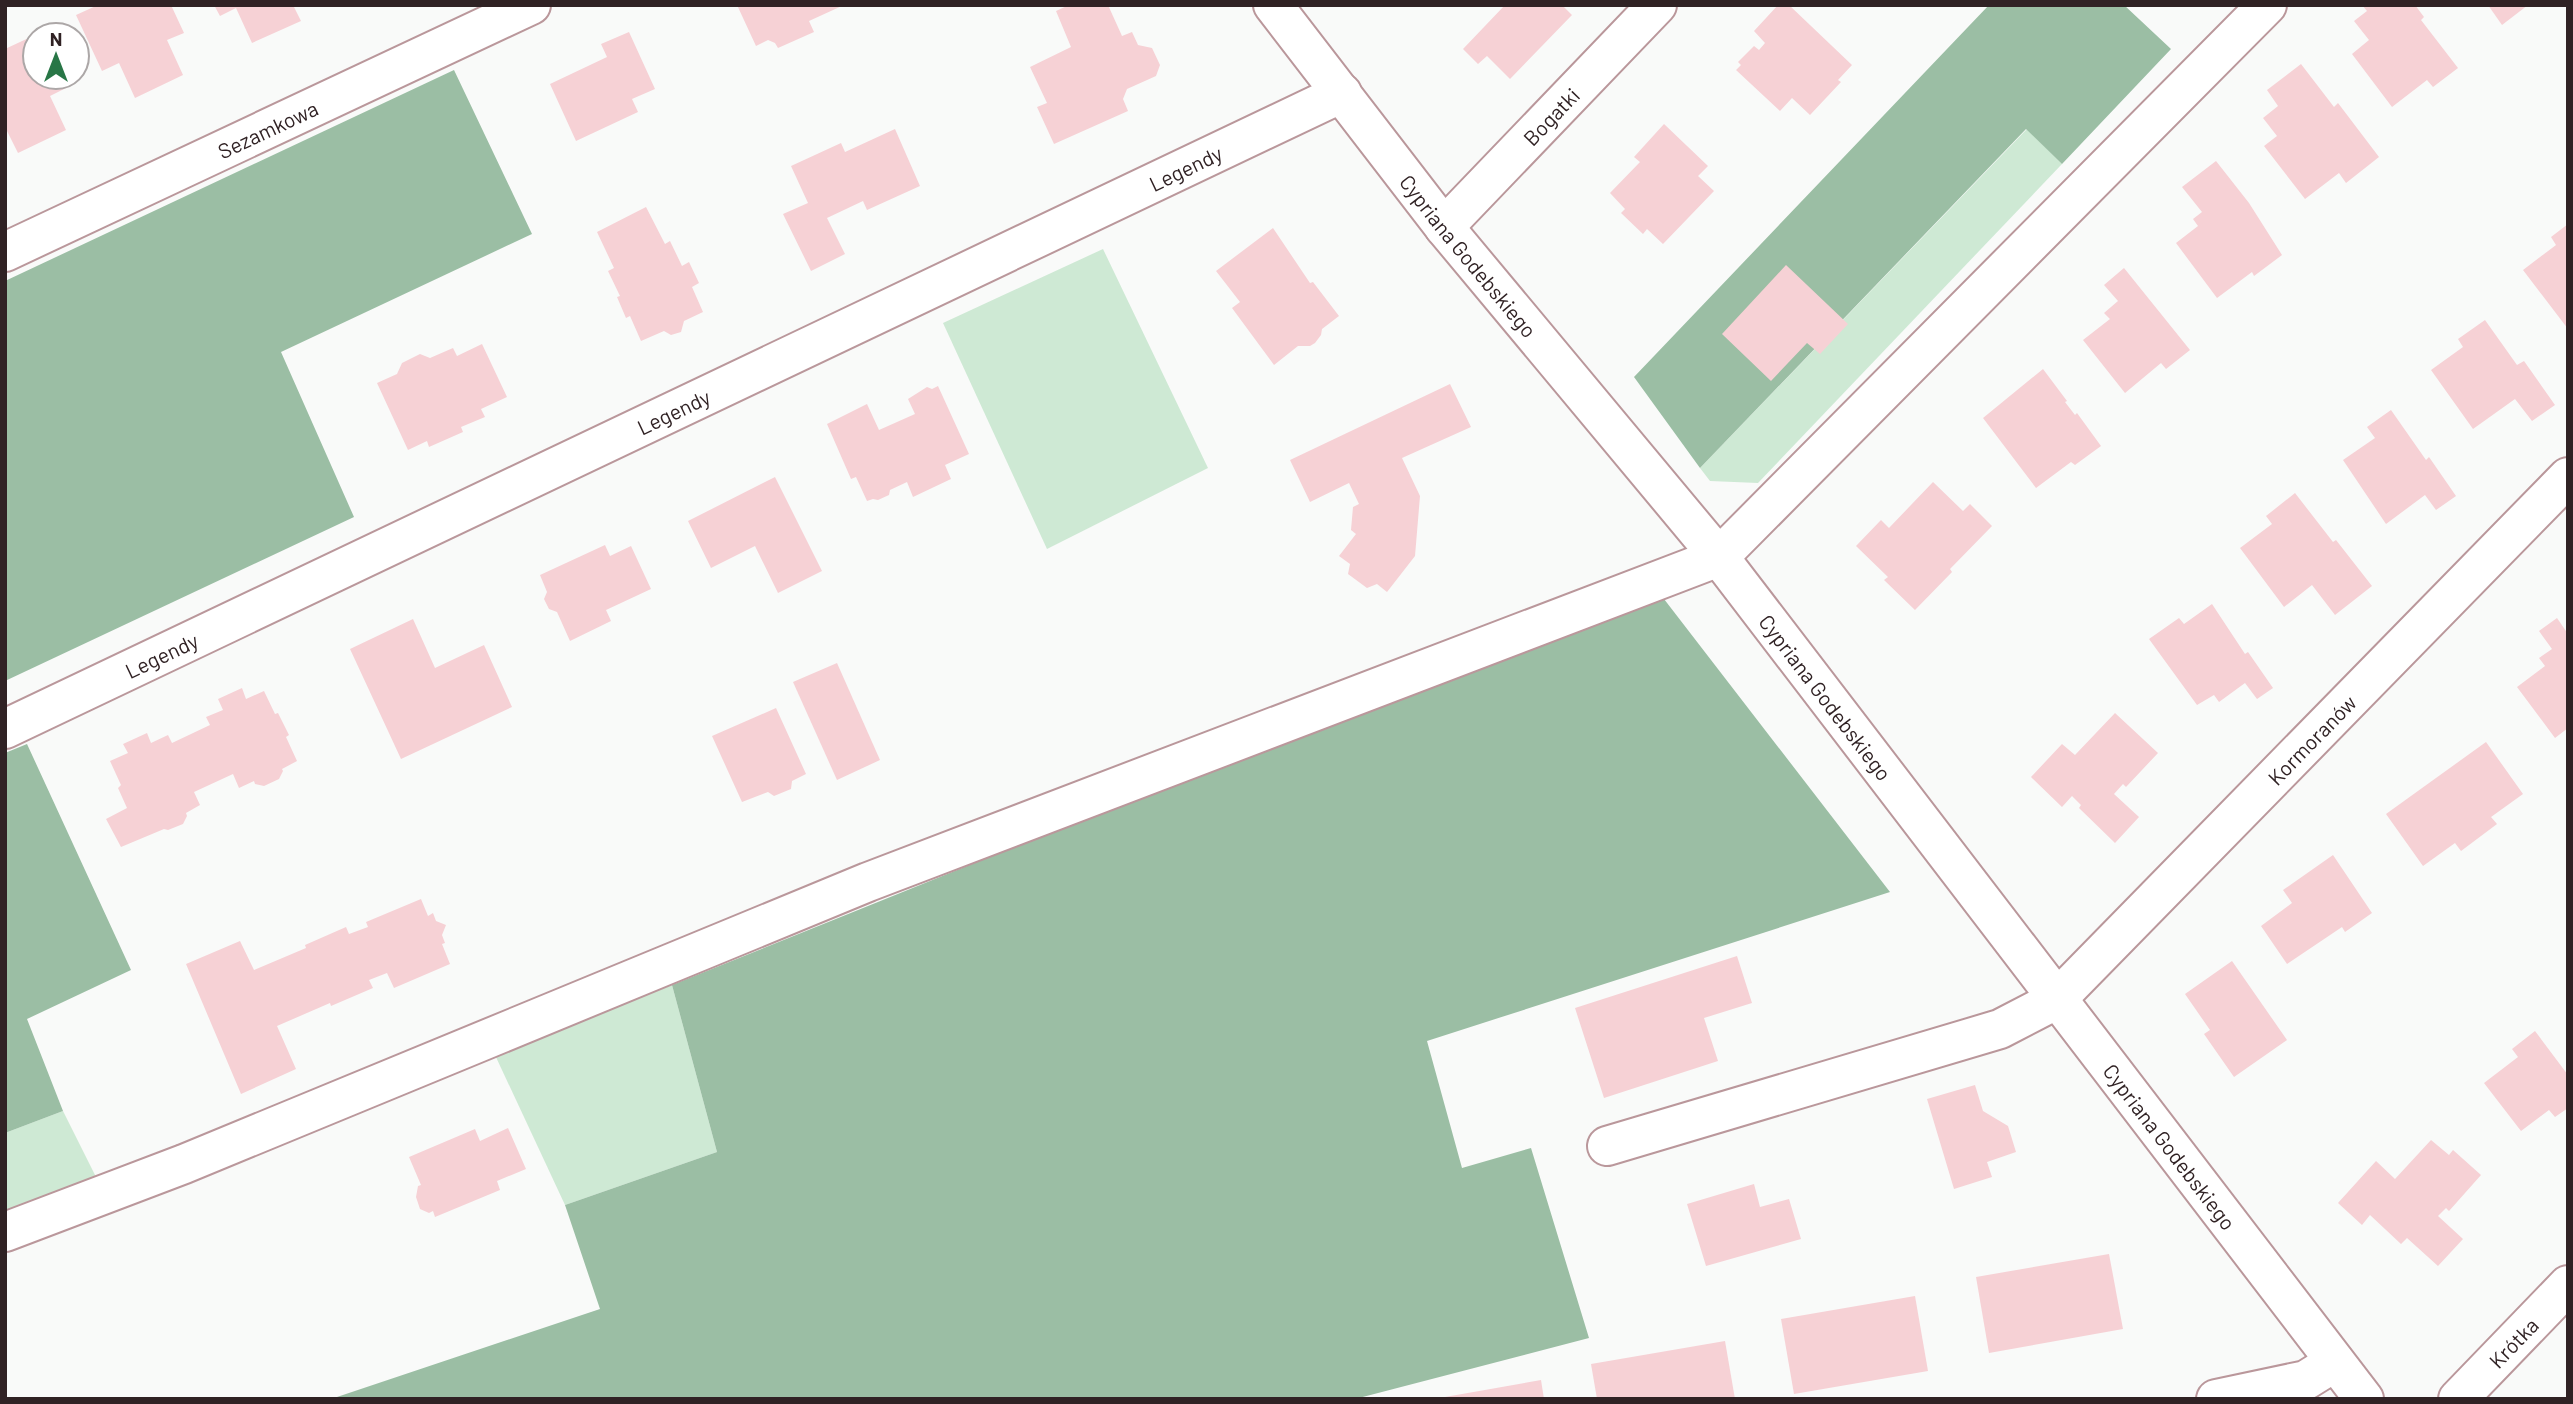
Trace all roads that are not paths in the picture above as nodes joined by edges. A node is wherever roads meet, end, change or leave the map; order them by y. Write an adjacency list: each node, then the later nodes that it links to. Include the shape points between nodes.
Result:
1 (531, 5): 7 (street, Sezamkowa)
2 (1273, 5): 5 (street, Cypriana Godebskiego)
3 (1657, 5): 6 (street, Bogatki)
4 (2267, 5): 9 (street)
5 (1342, 93): 6 (street, Cypriana Godebskiego); 10 (street, Legendy)
6 (1444, 227): 9 (street, Cypriana Godebskiego)
7 (5, 252)
8 (2568, 477): 11 (street, Kormoranów)
9 (1719, 557): 11 (street, Cypriana Godebskiego); 13 (street, via 868,882 184,1164)
10 (5, 730)
11 (2056, 1000): 12 (street, Kormoranów, via 2000,1029); 15 (street, Cypriana Godebskiego)
12 (1607, 1146)
13 (5, 1232)
14 (2568, 1285): 18 (street, Krótka)
15 (2335, 1362): 16 (street, via 2306,1380); 17 (street, Cypriana Godebskiego)
16 (2216, 1399)
17 (2364, 1399)
18 (2458, 1399)

